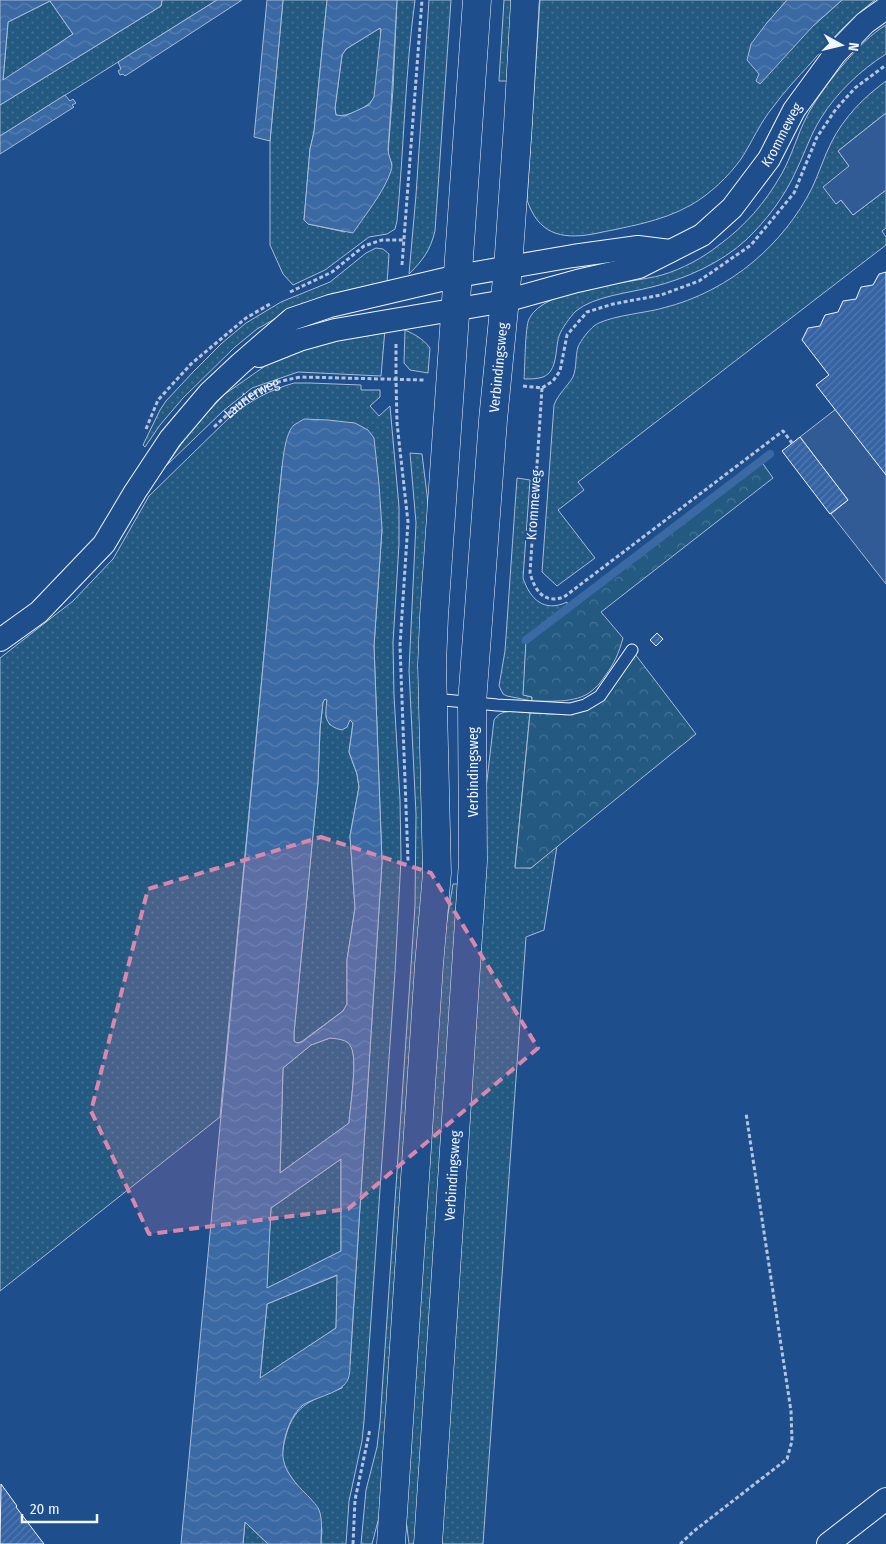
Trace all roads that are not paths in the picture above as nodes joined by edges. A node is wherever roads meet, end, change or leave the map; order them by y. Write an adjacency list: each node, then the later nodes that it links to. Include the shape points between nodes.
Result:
1 (478, 0): 6 (street)
2 (525, 0): 5 (street, Verbindingsweg)
3 (886, 8): 4 (street, Krommeweg, via 865,23 835,54 794,110 769,159 732,208 702,235)
4 (670, 251): 5 (street, via 638,247); 7 (street, Krommeweg, via 639,267)
5 (508, 268): 6 (street, Laurierweg); 7 (street, Verbindingsweg)
6 (458, 276): 8 (street); 9 (street, Laurierweg, via 330,306 292,319)
7 (505, 301): 8 (street, Krommeweg); 13 (street, Verbindingsweg)
8 (456, 309): 9 (street, Laurierweg, via 335,330 299,340); 12 (street, via 434,616)
9 (240, 364): 10 (street, Laurierweg, via 209,393 170,439 104,544 39,612)
10 (0, 640)
11 (632, 650): 13 (lane, via 600,696 584,705 570,709)
12 (434, 699): 13 (lane); 15 (street, via 437,873)
13 (472, 703): 16 (street, Verbindingsweg, via 474,861)
14 (886, 1499): 17 (street)
15 (391, 1544)
16 (428, 1544)
17 (828, 1544)

